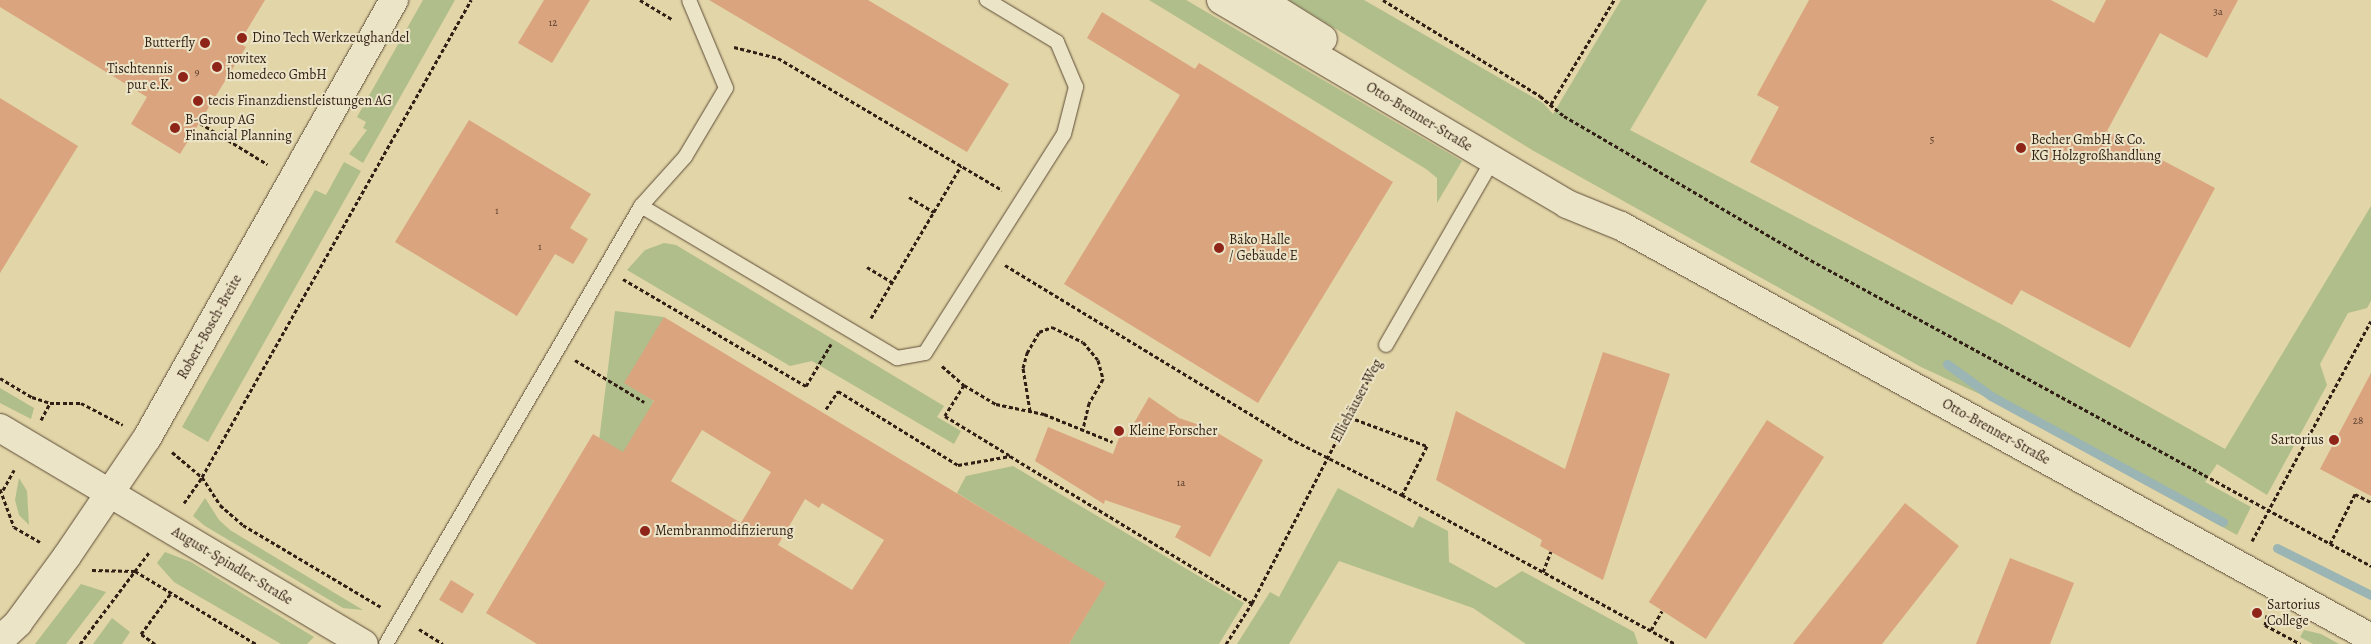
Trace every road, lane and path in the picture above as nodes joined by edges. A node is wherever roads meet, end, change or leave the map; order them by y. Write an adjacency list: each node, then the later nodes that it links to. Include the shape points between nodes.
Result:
1 (378, 0): 16 (street, Robert-Bosch-Breite)
2 (394, 0): 46 (street, Robert-Bosch-Breite, via 152,430)
3 (471, 0): 44 (path)
4 (640, 0): 11 (path)
5 (690, 0): 11 (lane)
6 (987, 0): 18 (lane, via 1057,42 1076,86 1064,134)
7 (1221, 0): 14 (street, Otto-Brenner-Straße)
8 (1261, 0): 21 (street, Otto-Brenner-Straße, via 1576,191)
9 (1383, 0): 12 (path)
10 (1614, 0): 12 (path)
11 (706, 40): 15 (path, via 778,58); 19 (lane, via 726,88 684,158)
12 (1551, 104): 49 (path, via 1564,116 1805,257)
13 (200, 123): 16 (path)
14 (1493, 160): 21 (street, Otto-Brenner-Straße, via 1567,204); 29 (lane, Elliehäuser Weg)
15 (961, 166): 18 (path); 20 (path)
16 (281, 172): 40 (street, Robert-Bosch-Breite)
17 (908, 198): 20 (path)
18 (1021, 202): 22 (lane)
19 (641, 206): 24 (lane); 27 (lane)
20 (934, 212): 25 (path)
21 (1620, 226): 54 (street, Otto-Brenner-Straße)
22 (988, 254): 31 (lane); 43 (path)
23 (867, 267): 25 (path)
24 (605, 268): 27 (path, via 806,386); 30 (lane)
25 (892, 282): 28 (path)
26 (2371, 322): 49 (path)
27 (842, 325): 28 (lane)
28 (860, 336): 31 (lane, via 897,358)
29 (1386, 345): 37 (path, Elliehäuser Weg)
30 (557, 350): 34 (path); 61 (lane)
31 (925, 352): 33 (path)
32 (0, 378): 40 (path, via 32,397 50,403 81,403)
33 (964, 385): 36 (path, via 996,404); 42 (path, via 945,416)
34 (644, 402)
35 (826, 409): 42 (path, via 838,391 958,465)
36 (1030, 411): 39 (path); 39 (path, via 1023,368 1038,332 1052,327 1084,342 1098,360 1103,379 1089,403)
37 (1348, 417): 43 (path, Elliehäuser Weg); 47 (path, via 1428,446)
38 (0, 428): 46 (street, August-Spindler-Straße)
39 (1083, 430): 41 (path)
40 (135, 431): 46 (street, Robert-Bosch-Breite)
41 (1113, 442)
42 (1010, 456): 59 (path)
43 (1327, 458): 47 (path); 59 (path, Elliehäuser Weg)
44 (202, 477): 50 (path); 61 (path, via 220,505 243,525)
45 (0, 489): 53 (path, via 14,527)
46 (106, 491): 50 (street, August-Spindler-Straße); 53 (street, Robert-Bosch-Breite)
47 (1402, 495): 57 (path)
48 (2371, 502): 51 (path, via 2355,494)
49 (2268, 510): 51 (path); 54 (path)
50 (166, 527): 56 (path); 68 (street, August-Spindler-Straße)
51 (2330, 544): 55 (path)
52 (1551, 551): 57 (path)
53 (62, 554): 56 (path, via 94,571); 64 (street, Robert-Bosch-Breite, via 9,617)
54 (2239, 566): 63 (street, Otto-Brenner-Straße)
55 (2371, 566)
56 (134, 571): 58 (path); 65 (path)
57 (1543, 572): 62 (path)
58 (171, 593): 66 (path, via 141,634); 67 (path)
59 (1252, 603): 71 (path, Elliehäuser Weg)
60 (1662, 611): 62 (path)
61 (401, 618): 69 (lane); 70 (path)
62 (1651, 630): 72 (path)
63 (2371, 638)
64 (1, 639)
65 (80, 644)
66 (155, 644)
67 (256, 644)
68 (364, 644)
69 (386, 644)
70 (443, 644)
71 (1226, 644)
72 (1675, 644)

